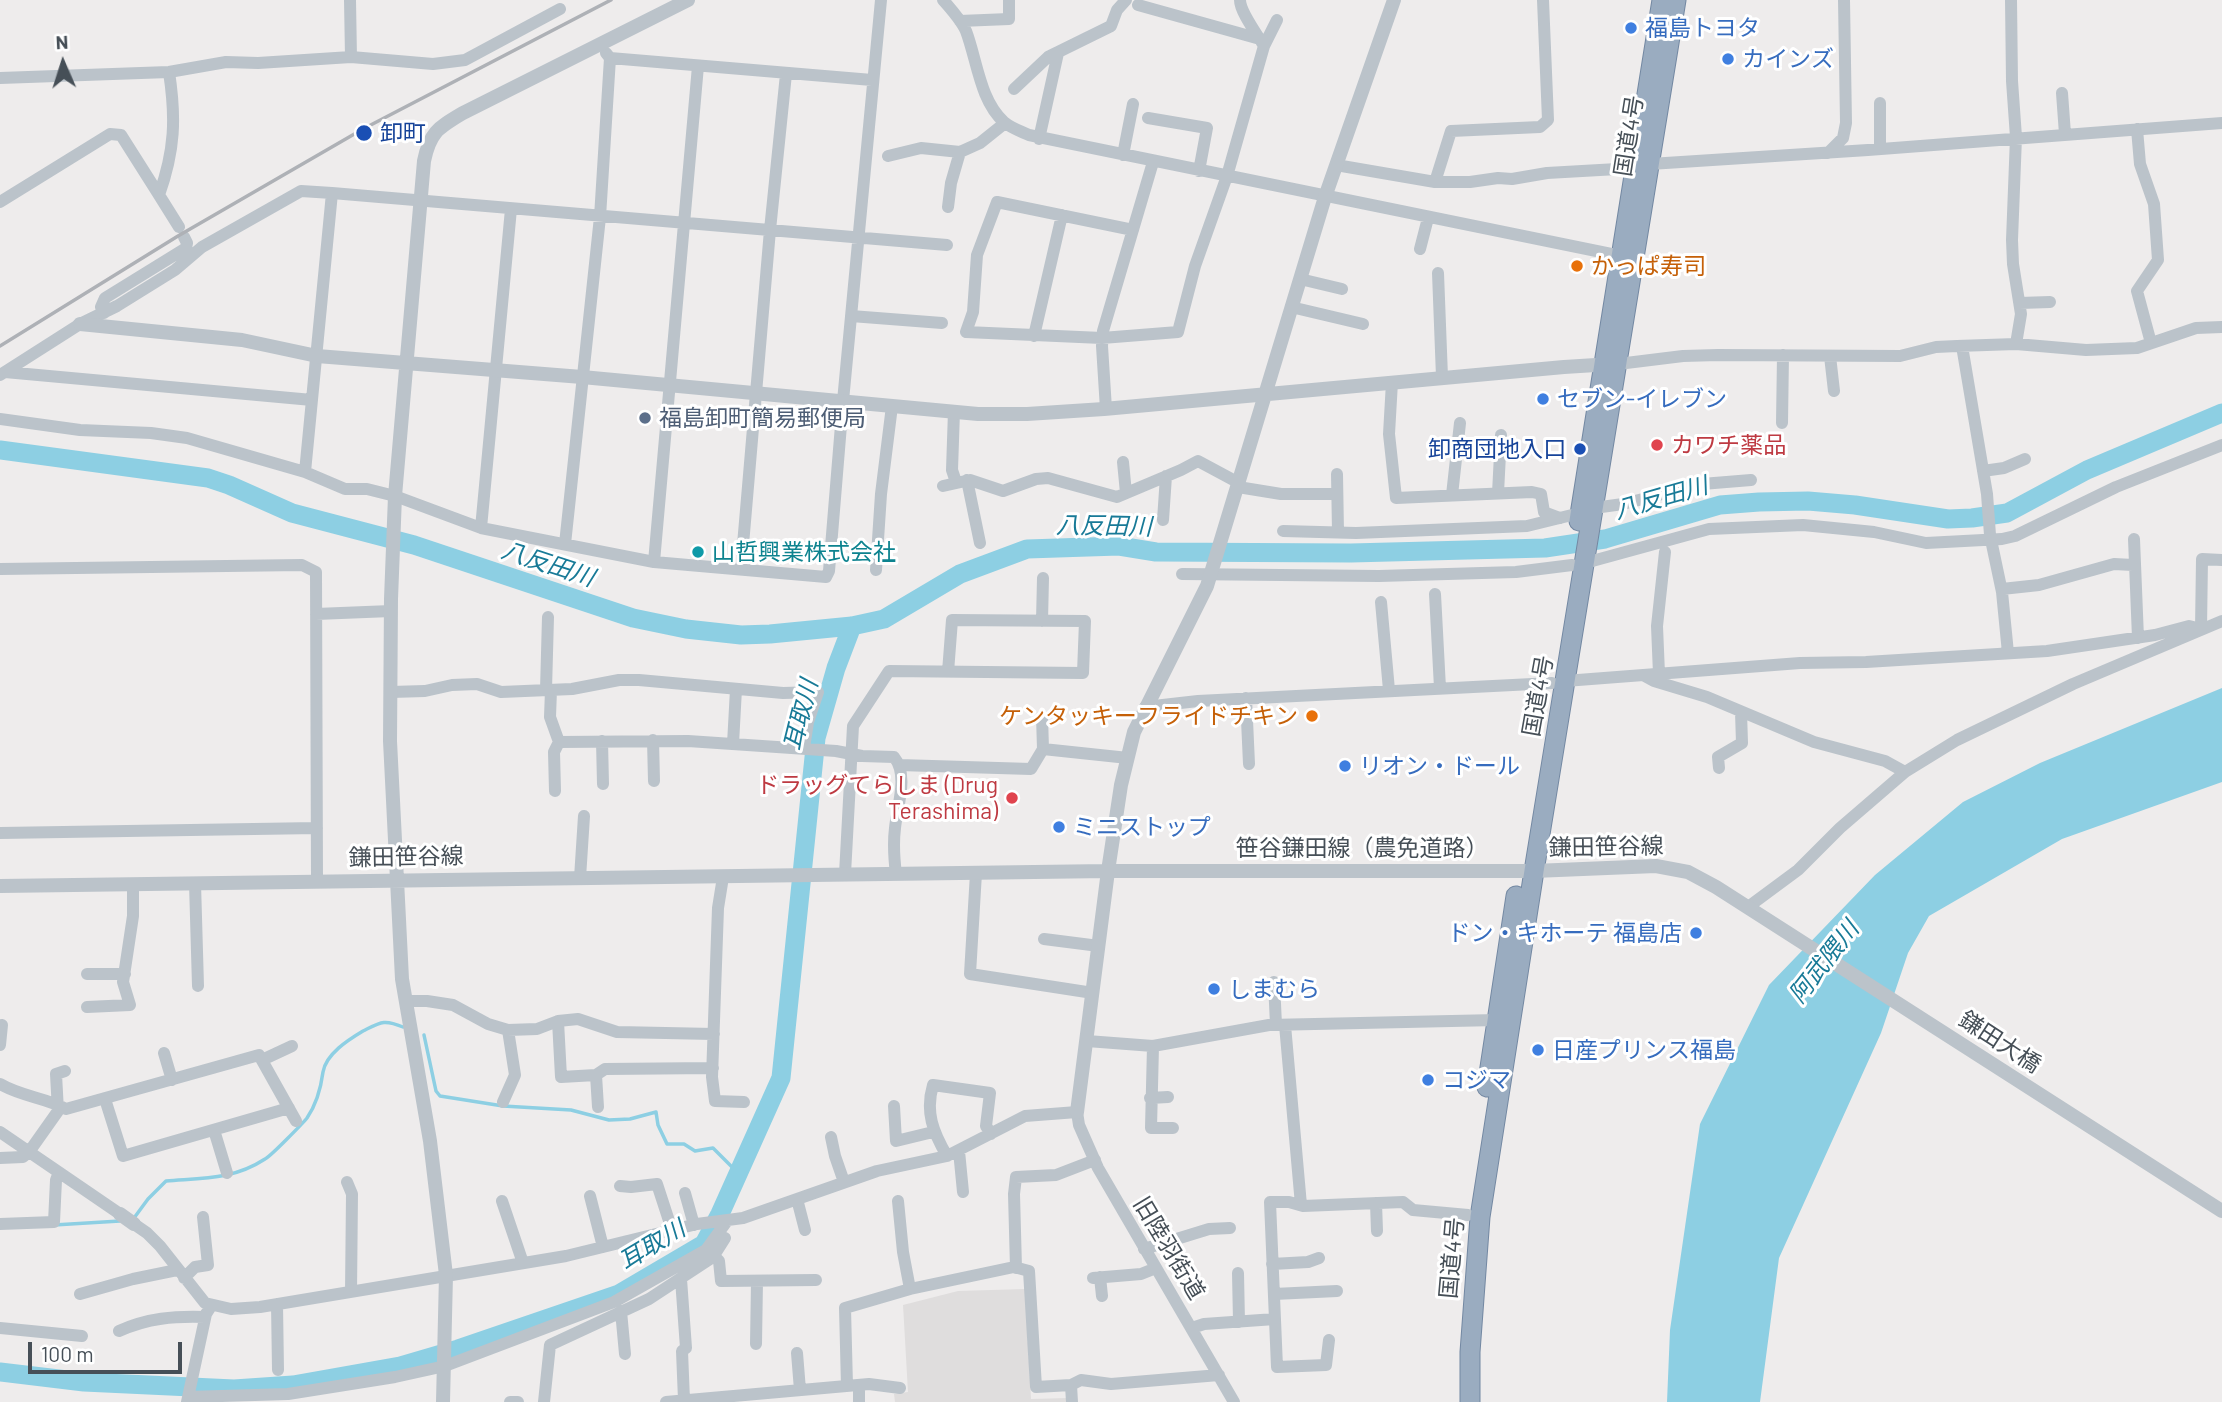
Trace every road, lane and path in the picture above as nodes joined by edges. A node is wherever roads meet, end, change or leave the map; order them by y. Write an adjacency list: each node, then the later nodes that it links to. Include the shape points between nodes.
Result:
1 (349, 0): 20 (street)
2 (688, 0): 18 (street)
3 (881, 0): 26 (street)
4 (943, 0): 16 (street)
5 (1009, 0): 16 (street, via 1009,19)
6 (1240, 0): 17 (street, via 1240,9)
7 (1394, 0): 44 (street)
8 (1543, 0): 48 (street, via 1548,120 1540,127 1451,131)
9 (1662, 0): 45 (highway, 国道4号)
10 (1676, 0): 45 (highway, 国道4号)
11 (1843, 0): 40 (street, via 1846,123 1843,138)
12 (2011, 0): 36 (street)
13 (1132, 2): 17 (street); 19 (street, via 1117,10 1111,26)
14 (560, 9): 20 (street, via 465,60 433,64)
15 (1277, 20): 17 (street)
16 (960, 21): 32 (street, via 988,98)
17 (1262, 43): 47 (street)
18 (599, 44): 21 (street); 52 (street, via 437,129 428,144)
19 (1058, 53): 27 (street, via 1039,64); 37 (street)
20 (351, 57): 23 (street, via 226,62)
21 (610, 58): 22 (street); 57 (street)
22 (698, 66): 24 (street); 59 (street)
23 (169, 72): 25 (street); 50 (street, via 174,136)
24 (786, 74): 26 (street); 60 (street)
25 (0, 78)
26 (872, 80): 62 (street)
27 (1014, 89)
28 (2062, 93): 35 (street)
29 (1880, 103): 38 (street)
30 (1133, 104): 41 (street)
31 (1148, 118): 46 (street, via 1207,128)
32 (1005, 123): 37 (street); 39 (street)
33 (2222, 123): 34 (street)
34 (2137, 129): 35 (street); 81 (street, via 2157,236 2158,260 2137,291)
35 (2065, 134): 36 (street)
36 (2016, 137): 38 (street); 70 (street, via 2012,240)
37 (1039, 139): 41 (street)
38 (1880, 149): 40 (street)
39 (960, 152): 42 (street, via 921,148); 54 (street)
40 (1828, 153): 45 (street)
41 (1123, 155): 43 (street)
42 (888, 156)
43 (1153, 162): 46 (street); 61 (street)
44 (1336, 165): 48 (street); 51 (street)
45 (1642, 166): 48 (street, via 1470,183); 65 (highway, 国道4号); 87 (highway, 国道4号)
46 (1199, 171): 47 (street)
47 (1227, 176): 51 (street); 79 (street, via 1178,332)
48 (1435, 182)
49 (332, 193): 52 (street); 72 (street, via 301,191 202,247 175,270); 84 (street)
50 (159, 194): 53 (street, via 121,135 110,134); 72 (street, via 186,248 106,298 101,307)
51 (1325, 197): 58 (street); 67 (street)
52 (421, 201): 55 (street); 86 (street)
53 (0, 202)
54 (948, 207)
55 (511, 209): 57 (street); 88 (street)
56 (1062, 215): 61 (street); 78 (street); 78 (street, via 997,202 977,255 973,312 966,332)
57 (600, 217): 59 (street); 90 (street)
58 (1429, 218): 64 (street); 65 (street)
59 (684, 223): 60 (street); 93 (street)
60 (770, 230): 62 (street); 96 (street)
61 (1133, 230): 79 (street)
62 (858, 237): 63 (street); 73 (street)
63 (947, 245)
64 (1420, 249)
65 (1621, 257): 87 (highway, 国道4号)
66 (1438, 273): 91 (street)
67 (1300, 279): 68 (street); 71 (street)
68 (1342, 289)
69 (2050, 302): 70 (street)
70 (2020, 303): 80 (street)
71 (1291, 307): 76 (street); 95 (street)
72 (104, 313): 75 (street)
73 (851, 316): 74 (street); 98 (street)
74 (943, 323)
75 (80, 324): 84 (street, via 242,340); 89 (street)
76 (1363, 324)
77 (2222, 327): 81 (street, via 2196,328)
78 (1034, 336): 79 (street)
79 (1102, 338): 100 (street)
80 (2016, 344): 81 (street, via 2086,350); 82 (street)
81 (2151, 344)
82 (1962, 346): 85 (street, via 1900,356); 109 (street)
83 (1783, 355): 85 (street); 87 (street, via 1683,356); 104 (street)
84 (317, 356): 86 (street); 97 (street)
85 (1830, 356): 94 (street)
86 (407, 363): 88 (street); 121 (street)
87 (1610, 365): 91 (street); 122 (highway, 国道4号)
88 (497, 370): 90 (street); 124 (street)
89 (2, 373): 97 (street)
90 (582, 377): 93 (street); 130 (street)
91 (1442, 377): 92 (street)
92 (1392, 382): 95 (street); 120 (street, via 1389,434 1396,498)
93 (670, 386): 96 (street); 134 (street)
94 (1834, 391)
95 (1266, 393): 100 (street); 115 (street)
96 (757, 394): 98 (street); 136 (street)
97 (312, 400): 110 (street)
98 (843, 401): 99 (street); 136 (street, via 826,577)
99 (892, 406): 101 (street); 138 (street)
100 (1106, 409): 101 (street, via 1027,414)
101 (954, 411): 114 (street, via 952,470)
102 (0, 419): 110 (street, via 187,438)
103 (1460, 423): 120 (street)
104 (1782, 423)
105 (1501, 435): 118 (street)
106 (2222, 445): 127 (street, via 2116,487 2015,536)
107 (2025, 459): 109 (street)
108 (1123, 462): 117 (street)
109 (1983, 471): 127 (street)
110 (305, 472): 121 (street, via 345,489)
111 (1337, 474): 119 (street)
112 (1166, 476): 115 (street, via 1198,461); 117 (street); 123 (street)
113 (1751, 480): 122 (street, via 1702,484)
114 (961, 481): 116 (street); 117 (street, via 978,481 1003,491 1048,478 1116,497); 129 (street)
115 (1239, 485): 119 (street, via 1282,494); 140 (street)
116 (943, 486)
117 (1126, 493)
118 (1499, 493): 120 (street); 122 (street, via 1532,492 1541,495 1544,512)
119 (1336, 494): 126 (street)
120 (1452, 495)
121 (396, 496): 124 (street); 145 (street)
122 (1582, 515): 126 (street, via 1527,526); 133 (highway, 国道4号)
123 (1163, 520)
124 (481, 528): 130 (street)
125 (1283, 531): 126 (street)
126 (1338, 532)
127 (1991, 537): 133 (street, via 1926,544 1874,532 1803,525 1709,529); 142 (street)
128 (2134, 539): 135 (street)
129 (980, 543)
130 (565, 544): 134 (street)
131 (1665, 552): 154 (street, via 1658,620)
132 (2222, 560): 150 (street, via 2202,559)
133 (1579, 561): 140 (street, via 1516,572 1379,576); 156 (highway, 国道4号)
134 (654, 562): 136 (street)
135 (2133, 565): 142 (street, via 2115,564 2039,585); 151 (street)
136 (741, 568)
137 (0, 569): 146 (street, via 302,565 316,572)
138 (876, 570)
139 (1182, 573): 140 (street)
140 (1211, 573): 163 (street)
141 (1043, 578): 148 (street)
142 (2002, 589): 152 (street)
143 (1435, 594): 157 (street)
144 (1381, 602): 160 (street)
145 (391, 611): 146 (street); 161 (street)
146 (316, 614): 182 (street)
147 (548, 617): 159 (street)
148 (1042, 621): 153 (street, via 951,620); 153 (street, via 1085,621 1083,673)
149 (2222, 621): 150 (street)
150 (2201, 629): 151 (street, via 2189,626); 177 (street, via 2021,708)
151 (2138, 638): 152 (street)
152 (2008, 653): 154 (street)
153 (948, 672): 172 (street, via 889,671 853,726)
154 (1659, 674): 155 (street)
155 (1643, 675): 156 (street); 164 (street)
156 (1559, 682): 157 (street); 185 (highway, 国道4号)
157 (1440, 688): 160 (street)
158 (736, 689): 159 (street, via 619,680); 169 (street); 171 (street, via 818,692 808,722)
159 (548, 690): 161 (street, via 501,692 477,684); 168 (street, via 550,717)
160 (1389, 690): 162 (street)
161 (391, 692): 192 (street)
162 (1245, 698): 163 (street); 174 (street)
163 (1145, 707): 173 (street)
164 (1741, 712): 176 (street, via 1742,743 1718,757); 177 (street)
165 (1042, 716): 170 (street)
166 (653, 740): 167 (street); 169 (street); 178 (street)
167 (602, 741): 168 (street); 179 (street)
168 (559, 742): 180 (street, via 554,752)
169 (733, 744): 171 (street)
170 (1043, 748): 173 (street); 175 (street, via 1031,769)
171 (811, 749): 172 (street)
172 (851, 754): 175 (street, via 894,757); 188 (street)
173 (1128, 758): 184 (street)
174 (1249, 764)
175 (899, 765): 189 (street, via 893,851)
176 (1719, 768)
177 (1905, 772): 197 (street)
178 (654, 781)
179 (603, 784)
180 (555, 791)
181 (584, 816): 191 (street)
182 (317, 828): 183 (street); 193 (street)
183 (0, 833)
184 (1108, 871): 185 (street, 笹谷鎌田線（農免道路）); 186 (street, 笹谷鎌田線（農免道路）); 199 (street)
185 (1527, 871): 197 (street, 鎌田笹谷線, via 1656,866 1703,879); 207 (highway, 国道4号); 322 (highway, 国道4号, via 1480,1217)
186 (976, 873): 189 (street, 笹谷鎌田線（農免道路）); 204 (street, via 970,974)
187 (812, 874): 188 (street, 笹谷鎌田線（農免道路）); 190 (street, 鎌田笹谷線)
188 (845, 874): 189 (street, 笹谷鎌田線（農免道路）)
189 (896, 874)
190 (723, 877): 191 (street, 鎌田笹谷線); 212 (street)
191 (580, 878): 192 (street, 鎌田笹谷線)
192 (397, 880): 193 (street, 鎌田笹谷線); 205 (street)
193 (317, 881): 194 (street, 鎌田笹谷線)
194 (195, 883): 195 (street, 鎌田笹谷線); 203 (street)
195 (133, 884): 196 (street, 鎌田笹谷線); 201 (street)
196 (0, 886)
197 (1750, 909): 258 (street, 鎌田大橋)
198 (1044, 939): 199 (street)
199 (1099, 946): 204 (street)
200 (87, 974): 201 (street)
201 (125, 974): 206 (street, via 130,1005)
202 (1274, 982): 209 (street)
203 (198, 986)
204 (1093, 993): 213 (street)
205 (407, 1001): 211 (street, via 453,1005); 280 (street)
206 (87, 1007)
207 (1497, 1020): 209 (street); 260 (highway, 国道4号)
208 (558, 1021): 211 (street, via 537,1029); 212 (street, via 578,1019 617,1032); 221 (street, via 561,1077)
209 (1280, 1025): 216 (street); 257 (street)
210 (2, 1026): 214 (street)
211 (508, 1030): 227 (street, via 515,1075)
212 (714, 1034): 219 (street)
213 (1087, 1041): 216 (street); 233 (street)
214 (0, 1045)
215 (292, 1046): 218 (street)
216 (1153, 1046): 225 (street)
217 (164, 1053): 222 (street)
218 (262, 1060): 222 (street, via 259,1055); 232 (street)
219 (713, 1068): 221 (street, via 605,1069); 228 (street, via 715,1101)
220 (65, 1072): 229 (street, via 56,1074)
221 (596, 1076): 231 (street)
222 (172, 1080): 226 (street)
223 (0, 1084): 229 (street, via 16,1094)
224 (1168, 1097): 225 (street)
225 (1150, 1098): 235 (street, via 1151,1128)
226 (105, 1099): 229 (street, via 66,1109); 236 (street, via 123,1156)
227 (503, 1102)
228 (744, 1102)
229 (58, 1105): 241 (street)
230 (894, 1106): 238 (street, via 896,1141)
231 (598, 1107)
232 (289, 1108): 234 (street); 236 (street)
233 (1077, 1112): 239 (street, via 1025,1116); 244 (street, 旧陸羽街道)
234 (296, 1121)
235 (1173, 1128)
236 (214, 1130): 246 (street)
237 (0, 1132): 241 (street)
238 (933, 1132): 239 (street, via 933,1085 990,1093 986,1126); 242 (street)
239 (991, 1134): 242 (street)
240 (831, 1137): 248 (street)
241 (29, 1152): 243 (street, via 23,1157); 245 (street)
242 (953, 1153): 248 (street); 250 (street)
243 (0, 1158)
244 (1095, 1160): 271 (street, 旧陸羽街道); 276 (street, via 1056,1175 1016,1177)
245 (59, 1172): 259 (street); 263 (street, via 54,1222)
246 (227, 1174)
247 (347, 1182): 286 (street, via 352,1194)
248 (844, 1182): 253 (street)
249 (620, 1186): 267 (street, via 657,1184)
250 (963, 1192)
251 (685, 1193): 265 (street)
252 (590, 1196): 270 (street)
253 (797, 1199): 262 (street); 268 (street)
254 (502, 1201): 274 (street)
255 (898, 1201): 284 (street)
256 (1376, 1203): 257 (street); 260 (street, via 1403,1202 1413,1210); 269 (street)
257 (1301, 1205): 275 (street, via 1269,1202)
258 (2222, 1211)
259 (120, 1214): 264 (street)
260 (1468, 1215): 321 (highway, 国道4号)
261 (203, 1217): 279 (street, via 208,1265)
262 (728, 1221): 265 (street); 272 (street, via 732,1227); 303 (street, via 706,1250 614,1302)
263 (0, 1224)
264 (134, 1224): 279 (street)
265 (696, 1224): 267 (street)
266 (1230, 1228): 271 (street, via 1209,1229)
267 (672, 1230): 270 (street)
268 (805, 1230)
269 (1377, 1231)
270 (603, 1247): 274 (street)
271 (1144, 1249): 277 (street, 旧陸羽街道)
272 (714, 1255): 281 (street); 282 (street, via 721,1281)
273 (1319, 1258): 275 (street)
274 (523, 1263): 280 (street)
275 (1272, 1264): 288 (street)
276 (1016, 1268): 284 (street); 307 (street, via 1029,1271 1036,1387)
277 (1156, 1268): 289 (street, via 1097,1278); 296 (street, 旧陸羽街道)
278 (1238, 1273): 294 (street)
279 (181, 1274): 287 (street, via 132,1279); 291 (street)
280 (446, 1275): 286 (street); 303 (street)
281 (681, 1279): 292 (street); 312 (street)
282 (757, 1280): 283 (street); 300 (street)
283 (816, 1280)
284 (910, 1289): 306 (street, via 845,1308)
285 (1337, 1291): 288 (street)
286 (351, 1292): 290 (street)
287 (80, 1294)
288 (1274, 1294): 293 (street)
289 (1102, 1296)
290 (277, 1304): 291 (street); 304 (street)
291 (208, 1311): 297 (street, via 170,1315); 310 (street)
292 (621, 1311): 302 (street); 316 (street, via 550,1345)
293 (1275, 1319): 294 (street); 299 (street, via 1277,1367 1326,1365)
294 (1239, 1322): 296 (street)
295 (0, 1328): 298 (street)
296 (1192, 1328): 305 (street, 旧陸羽街道)
297 (119, 1331)
298 (82, 1336)
299 (1329, 1340)
300 (756, 1344)
301 (797, 1353): 309 (street)
302 (625, 1354)
303 (445, 1365): 310 (street, via 288,1394); 313 (street)
304 (278, 1370)
305 (1219, 1375): 307 (street, via 1111,1384 1081,1380); 320 (street, 旧陸羽街道)
306 (853, 1385): 308 (street); 309 (street); 318 (street)
307 (1071, 1385): 319 (street)
308 (900, 1388)
309 (800, 1390): 311 (street)
310 (189, 1393)
311 (781, 1397): 312 (street)
312 (684, 1400): 317 (street)
313 (443, 1402)
314 (510, 1402): 315 (street)
315 (518, 1402)
316 (544, 1402)
317 (666, 1402)
318 (859, 1402)
319 (1072, 1402)
320 (1234, 1402)
321 (1458, 1402)
322 (1470, 1402)

